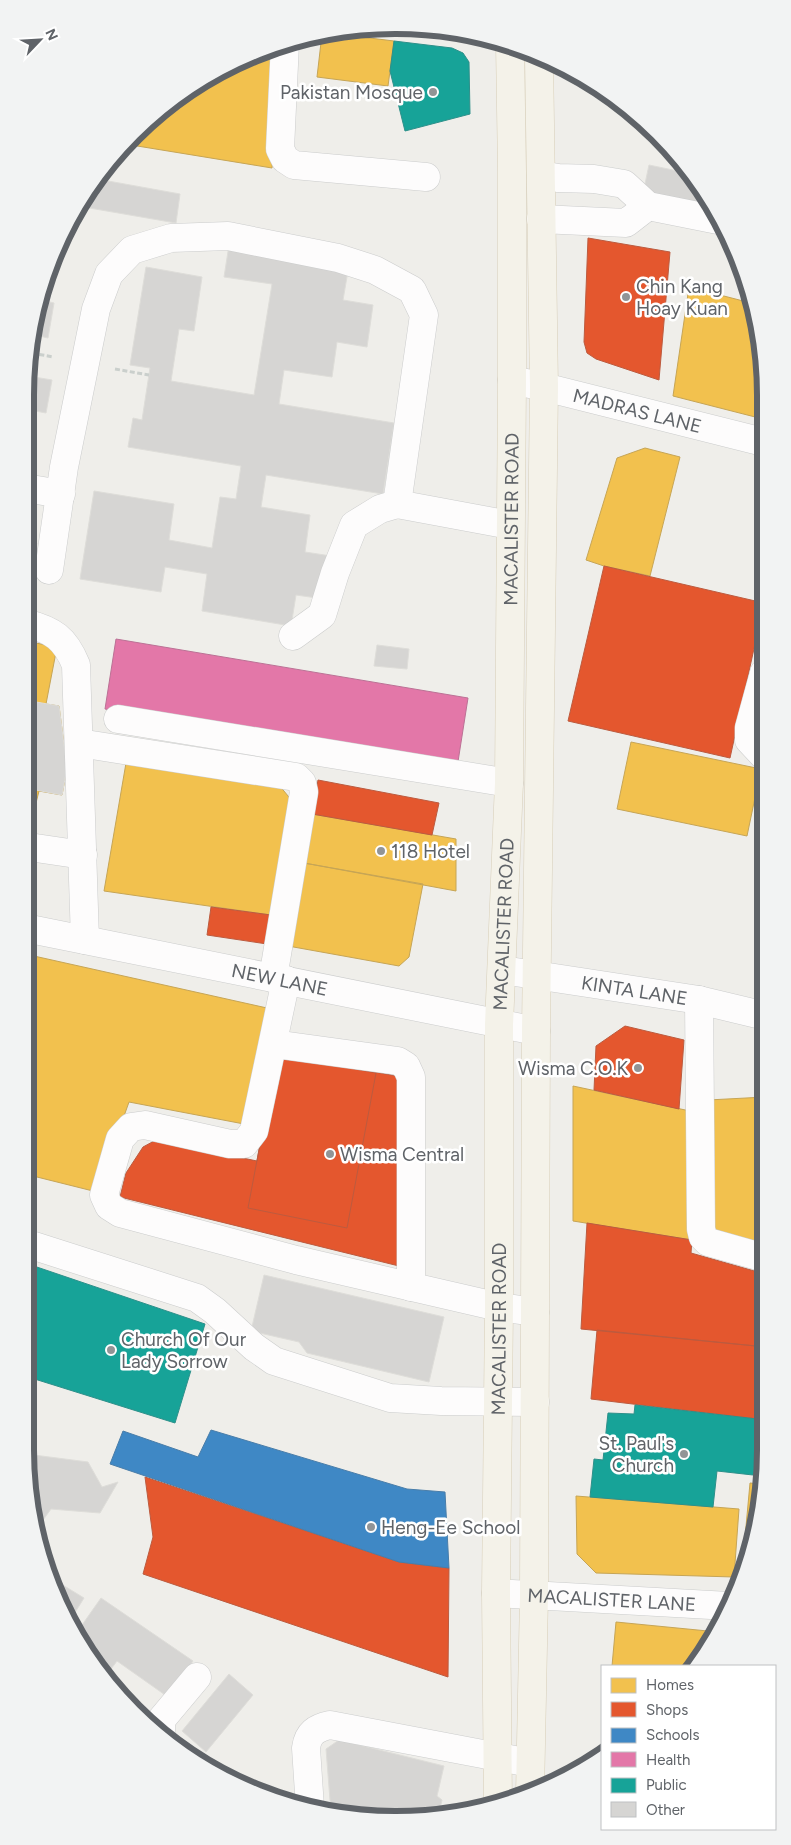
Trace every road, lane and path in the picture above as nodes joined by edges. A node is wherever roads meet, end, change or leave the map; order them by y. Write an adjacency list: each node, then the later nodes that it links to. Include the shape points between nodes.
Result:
1 (285, 51): 5 (street, via 280,149 285,159 294,165)
2 (510, 52): 9 (main road, MACALISTER ROAD)
3 (539, 63): 4 (main road, MACALISTER ROAD)
4 (541, 174): 6 (street, via 624,184); 7 (main road, MACALISTER ROAD)
5 (426, 177)
6 (648, 206): 7 (street, via 626,223); 8 (street)
7 (541, 218): 10 (main road, MACALISTER ROAD)
8 (711, 219)
9 (512, 380): 10 (street, MADRAS LANE); 15 (main road, MACALISTER ROAD)
10 (544, 387): 11 (street, MADRAS LANE); 29 (main road, MACALISTER ROAD)
11 (757, 440)
12 (34, 490): 13 (street)
13 (61, 494): 14 (street, via 96,309 109,274 132,250 171,238 228,236 338,258 375,270 412,290 424,315); 16 (street)
14 (397, 504): 15 (street); 18 (street, via 380,509 354,525 322,615)
15 (510, 525): 23 (main road, MACALISTER ROAD)
16 (49, 570)
17 (34, 625): 21 (street, via 57,635 69,649 76,665)
18 (293, 636)
19 (757, 700): 22 (street, via 749,740)
20 (118, 720): 23 (street)
21 (79, 743): 25 (street); 30 (street, via 296,777 302,783 304,792)
22 (757, 749)
23 (509, 783): 28 (main road, MACALISTER ROAD)
24 (34, 848): 25 (street)
25 (83, 856): 27 (street)
26 (34, 930): 27 (street, NEW LANE)
27 (84, 940): 30 (street, NEW LANE)
28 (502, 970): 29 (street, KINTA LANE); 33 (main road, MACALISTER ROAD)
29 (538, 975): 31 (street, KINTA LANE); 34 (main road, MACALISTER ROAD)
30 (280, 979): 33 (street, NEW LANE); 35 (street)
31 (699, 1000): 32 (street, KINTA LANE); 37 (street, via 701,1229 708,1242)
32 (757, 1014)
33 (499, 1024): 34 (street, NEW LANE); 39 (main road, MACALISTER ROAD)
34 (536, 1031): 40 (main road, MACALISTER ROAD)
35 (274, 1044): 38 (street, via 398,1061 406,1066 411,1077); 38 (street, via 254,1131 244,1144 230,1144 146,1125 131,1127 120,1140 104,1195 109,1206 120,1213)
36 (34, 1246): 41 (street, via 197,1298 274,1361 390,1398)
37 (757, 1256)
38 (411, 1287): 39 (street)
39 (499, 1307): 40 (street); 41 (main road, MACALISTER ROAD)
40 (535, 1312): 42 (main road, MACALISTER ROAD)
41 (498, 1402): 42 (street); 43 (main road, MACALISTER ROAD)
42 (535, 1402): 44 (main road, MACALISTER ROAD)
43 (496, 1593): 44 (street, MACALISTER LANE); 48 (main road, MACALISTER ROAD)
44 (534, 1596): 45 (street, MACALISTER LANE); 49 (main road, MACALISTER ROAD)
45 (722, 1606)
46 (197, 1677): 47 (street, via 161,1720)
47 (161, 1724)
48 (498, 1757): 49 (street); 51 (main road, MACALISTER ROAD); 52 (street, via 321,1727 307,1739)
49 (530, 1763): 50 (main road, MACALISTER ROAD)
50 (530, 1785)
51 (498, 1796)
52 (310, 1801)

